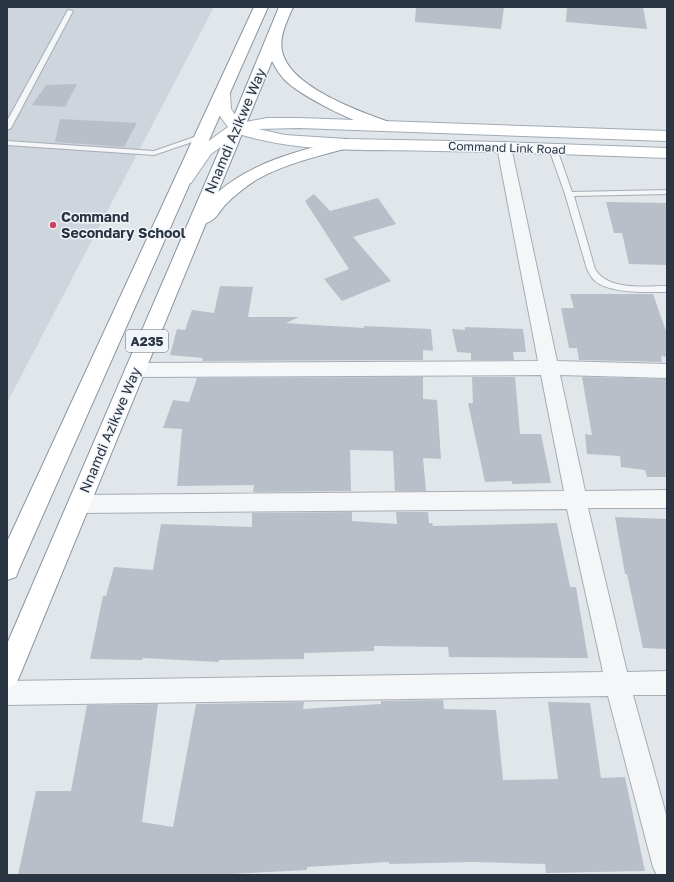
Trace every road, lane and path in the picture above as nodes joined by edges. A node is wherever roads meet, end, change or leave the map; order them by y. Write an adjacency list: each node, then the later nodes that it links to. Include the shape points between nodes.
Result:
1 (261, 7): 5 (main road, Nnamdi Azikwe Way / A235)
2 (286, 7): 4 (main road, Nnamdi Azikwe Way / A235)
3 (70, 11): 7 (lane)
4 (277, 28): 6 (main road, via 275,55 282,68 294,81 354,116); 8 (main road, Nnamdi Azikwe Way / A235)
5 (222, 94): 8 (main road, via 223,110); 10 (main road, Nnamdi Azikwe Way / A235)
6 (386, 126): 8 (main road, via 267,123); 9 (main road, Command Link Road)
7 (7, 128)
8 (237, 128): 12 (main road, via 272,138); 16 (main road, via 205,151); 19 (main road, Nnamdi Azikwe Way / A235)
9 (667, 136)
10 (203, 137): 11 (lane, via 154,153); 16 (main road, Nnamdi Azikwe Way / A235)
11 (7, 143)
12 (346, 144): 13 (main road, Command Link Road); 19 (main road, via 293,157 262,170 234,187 214,206)
13 (504, 147): 14 (main road, Command Link Road); 21 (street)
14 (553, 149): 15 (main road, Command Link Road); 18 (lane)
15 (667, 153)
16 (183, 181): 27 (main road, Nnamdi Azikwe Way / A235)
17 (667, 192): 18 (lane)
18 (569, 194): 20 (lane, via 591,269 596,278 624,287)
19 (188, 244): 22 (main road, Nnamdi Azikwe Way / A235)
20 (667, 289)
21 (549, 368): 22 (street); 23 (street); 25 (street)
22 (134, 370): 26 (main road, Nnamdi Azikwe Way / A235)
23 (667, 371)
24 (667, 499): 25 (street)
25 (576, 500): 26 (street); 29 (street)
26 (78, 504): 28 (main road, Nnamdi Azikwe Way / A235)
27 (7, 570)
28 (7, 675)
29 (617, 683): 30 (street); 31 (street); 32 (street)
30 (667, 683)
31 (7, 692)
32 (667, 867)

